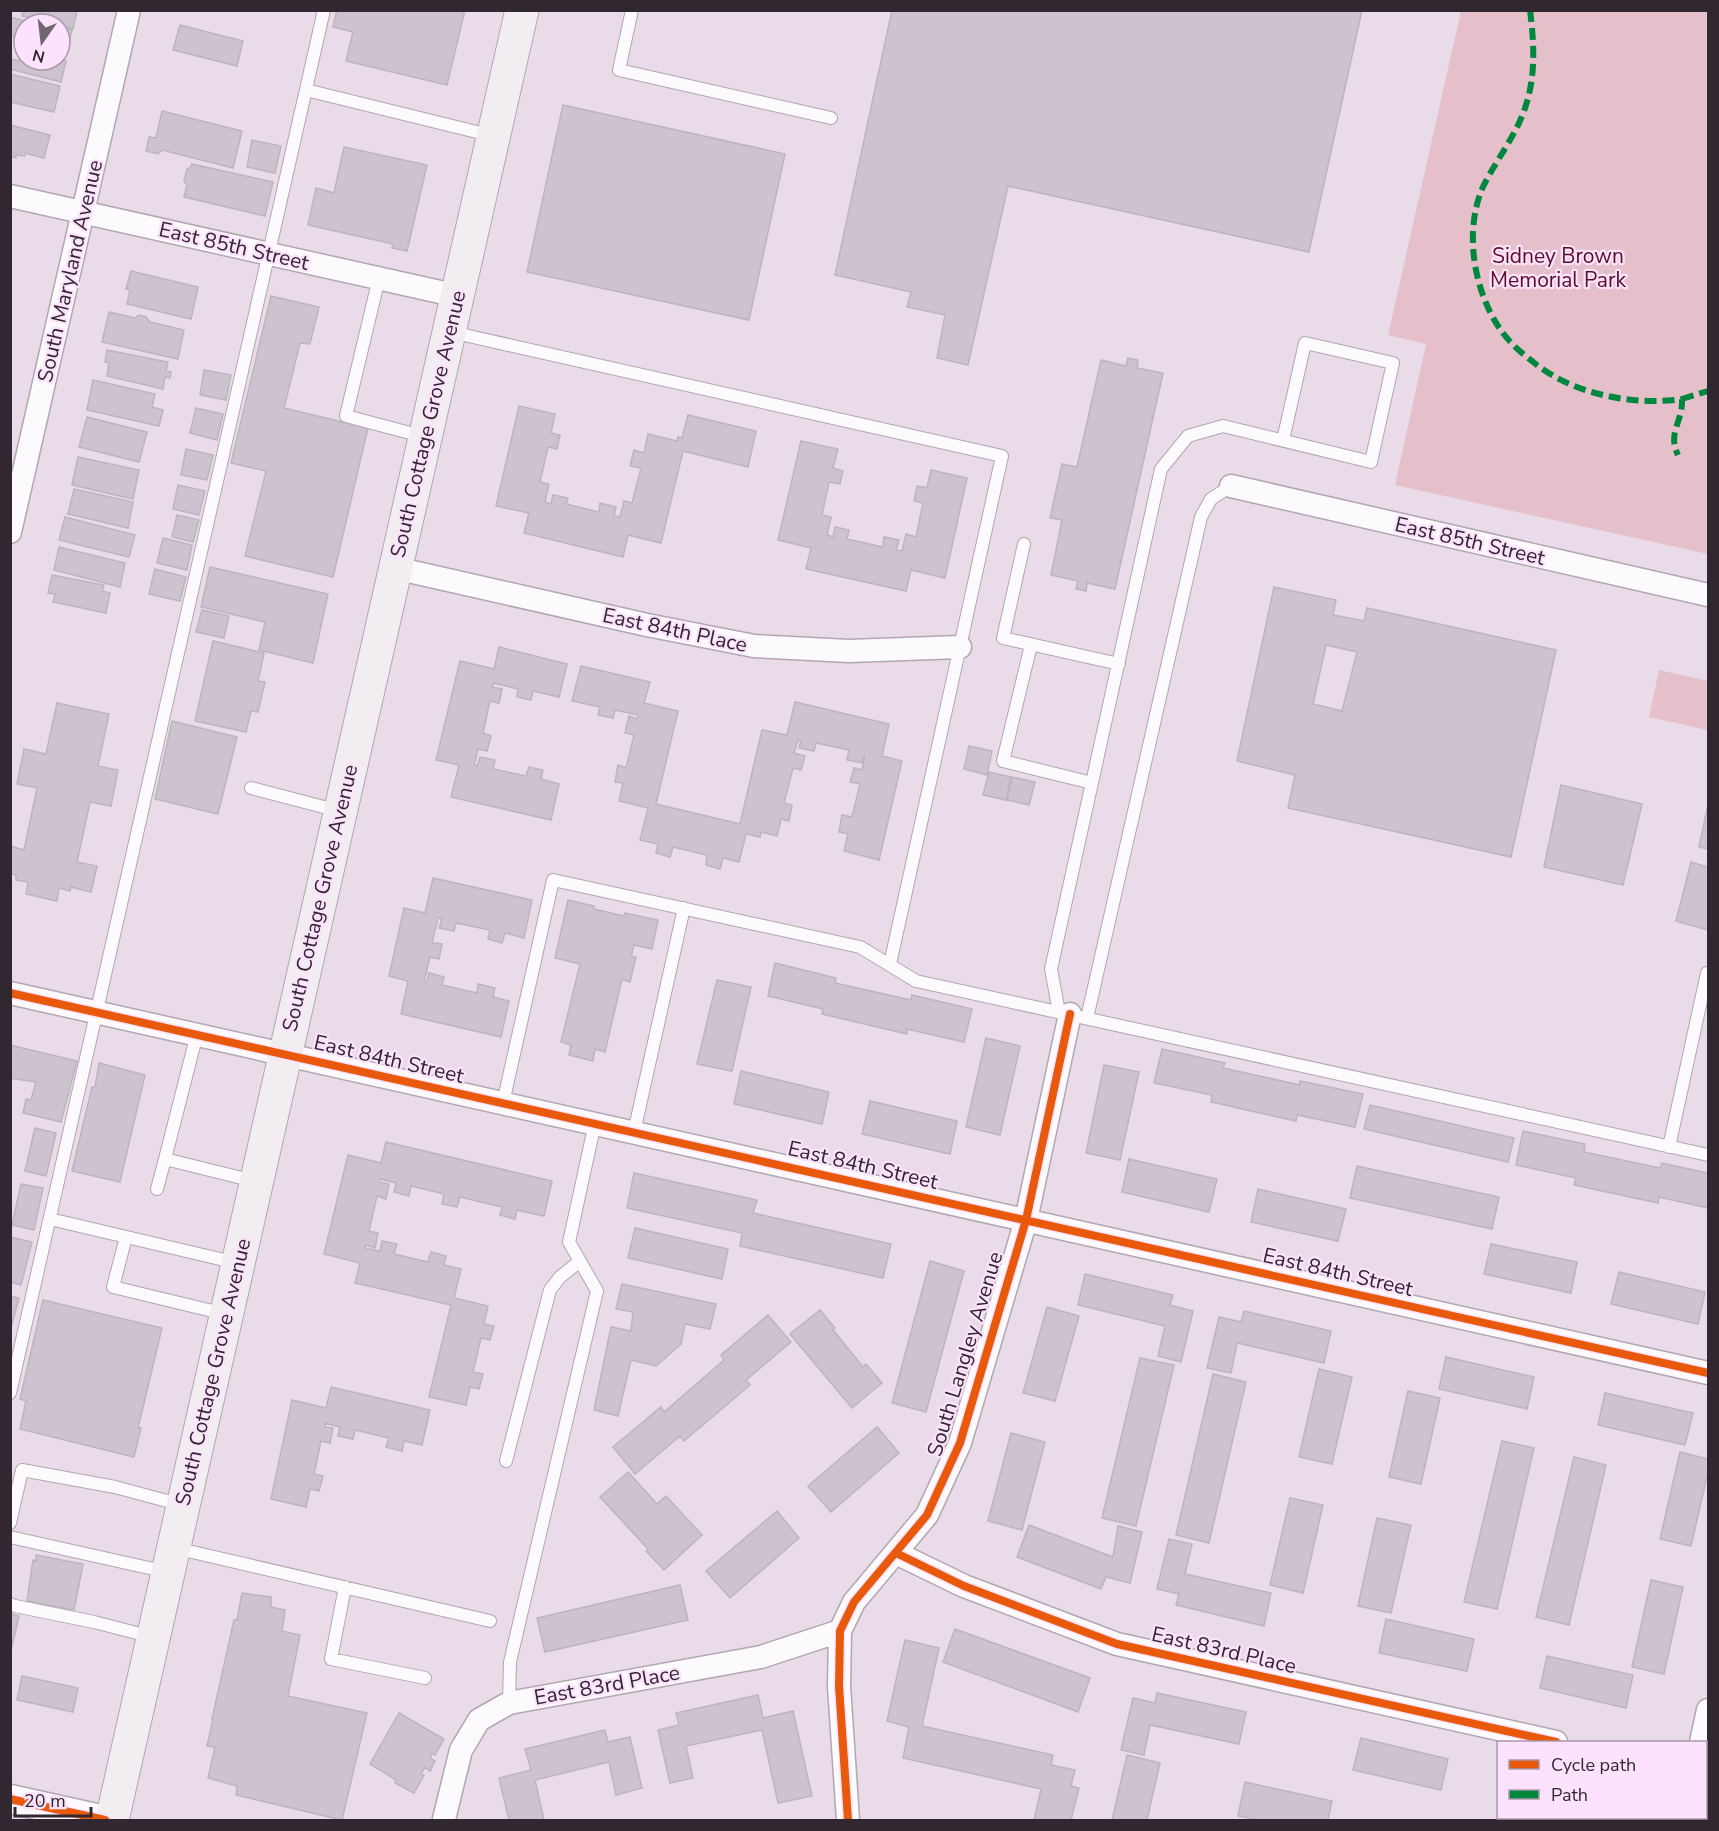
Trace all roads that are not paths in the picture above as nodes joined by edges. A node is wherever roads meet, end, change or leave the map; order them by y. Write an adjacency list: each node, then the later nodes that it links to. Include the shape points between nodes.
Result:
1 (129, 10): 9 (street, South Maryland Avenue)
2 (324, 10): 5 (lane)
3 (522, 10): 7 (main road, South Cottage Grove Avenue)
4 (632, 10): 6 (lane, via 619,70)
5 (306, 90): 7 (lane); 10 (lane)
6 (831, 118)
7 (494, 137): 12 (main road, South Cottage Grove Avenue)
8 (10, 196): 9 (street, East 85th Street)
9 (83, 212): 10 (street, East 85th Street); 17 (street, South Maryland Avenue)
10 (269, 253): 11 (street, East 85th Street); 31 (lane)
11 (379, 278): 12 (street, East 85th Street); 14 (lane, via 346,416)
12 (458, 296): 13 (main road, South Cottage Grove Avenue)
13 (450, 331): 14 (main road, South Cottage Grove Avenue); 22 (lane, via 1002,456)
14 (425, 438): 19 (main road, South Cottage Grove Avenue)
15 (1283, 440): 15 (lane, via 1305,343 1393,363 1371,462); 23 (lane, via 1223,426 1188,436 1161,469)
16 (1231, 486): 20 (street, East 85th Street); 32 (lane, via 1211,499 1201,517)
17 (10, 532)
18 (1024, 544): 21 (lane, via 1003,639)
19 (394, 568): 22 (street, East 84th Place, via 754,646 849,651); 26 (main road, South Cottage Grove Avenue)
20 (1708, 595)
21 (1031, 645): 23 (lane); 24 (lane, via 1003,761)
22 (960, 647): 28 (lane)
23 (1119, 664): 24 (lane)
24 (1092, 783): 32 (lane, via 1051,969)
25 (251, 789): 26 (lane)
26 (340, 812): 34 (main road, South Cottage Grove Avenue)
27 (684, 908): 28 (lane, via 860,947); 35 (lane, via 553,880); 37 (lane)
28 (890, 964): 32 (lane, via 916,981)
29 (1707, 974): 38 (lane)
30 (10, 993): 31 (street, East 84th Street)
31 (97, 1012): 33 (street, East 84th Street); 43 (lane)
32 (1072, 1015): 38 (lane); 44 (street, South Langley Avenue)
33 (197, 1034): 34 (street, East 84th Street); 40 (lane)
34 (285, 1054): 35 (street, East 84th Street); 41 (main road, South Cottage Grove Avenue)
35 (503, 1103): 36 (street, East 84th Street)
36 (595, 1123): 37 (street, East 84th Street); 46 (lane, via 569,1242)
37 (634, 1132): 44 (street, East 84th Street)
38 (1669, 1147): 39 (lane)
39 (1708, 1155)
40 (165, 1159): 41 (lane); 42 (lane)
41 (256, 1181): 47 (main road, South Cottage Grove Avenue)
42 (157, 1189)
43 (50, 1219): 45 (lane); 50 (lane)
44 (1026, 1220): 49 (street, East 84th Street); 55 (street, South Langley Avenue, via 960,1443 927,1515)
45 (126, 1237): 47 (lane); 48 (lane, via 113,1287)
46 (580, 1261): 51 (lane, via 550,1290); 63 (lane, via 597,1291 510,1662)
47 (238, 1263): 48 (main road, South Cottage Grove Avenue)
48 (226, 1314): 52 (main road, South Cottage Grove Avenue)
49 (1708, 1373)
50 (10, 1393)
51 (506, 1461)
52 (183, 1506): 53 (lane, via 115,1487 22,1470); 56 (main road, South Cottage Grove Avenue)
53 (10, 1523)
54 (10, 1537): 56 (lane)
55 (896, 1553): 60 (street, South Langley Avenue, via 854,1602); 65 (street, East 83rd Place, via 964,1586 1117,1644)
56 (171, 1560): 57 (lane); 61 (main road, South Cottage Grove Avenue)
57 (345, 1587): 59 (lane); 62 (lane, via 331,1659)
58 (10, 1604): 61 (lane)
59 (490, 1621)
60 (840, 1631): 63 (street, East 83rd Place, via 761,1657); 71 (street, South Langley Avenue, via 839,1686)
61 (153, 1637): 70 (main road, South Cottage Grove Avenue)
62 (425, 1678)
63 (510, 1703): 68 (street, East 83rd Place, via 479,1720 460,1750)
64 (1708, 1710): 66 (street)
65 (1547, 1741)
66 (1701, 1741)
67 (10, 1799): 69 (street)
68 (444, 1819)
69 (105, 1821)
70 (112, 1821)
71 (848, 1821)

